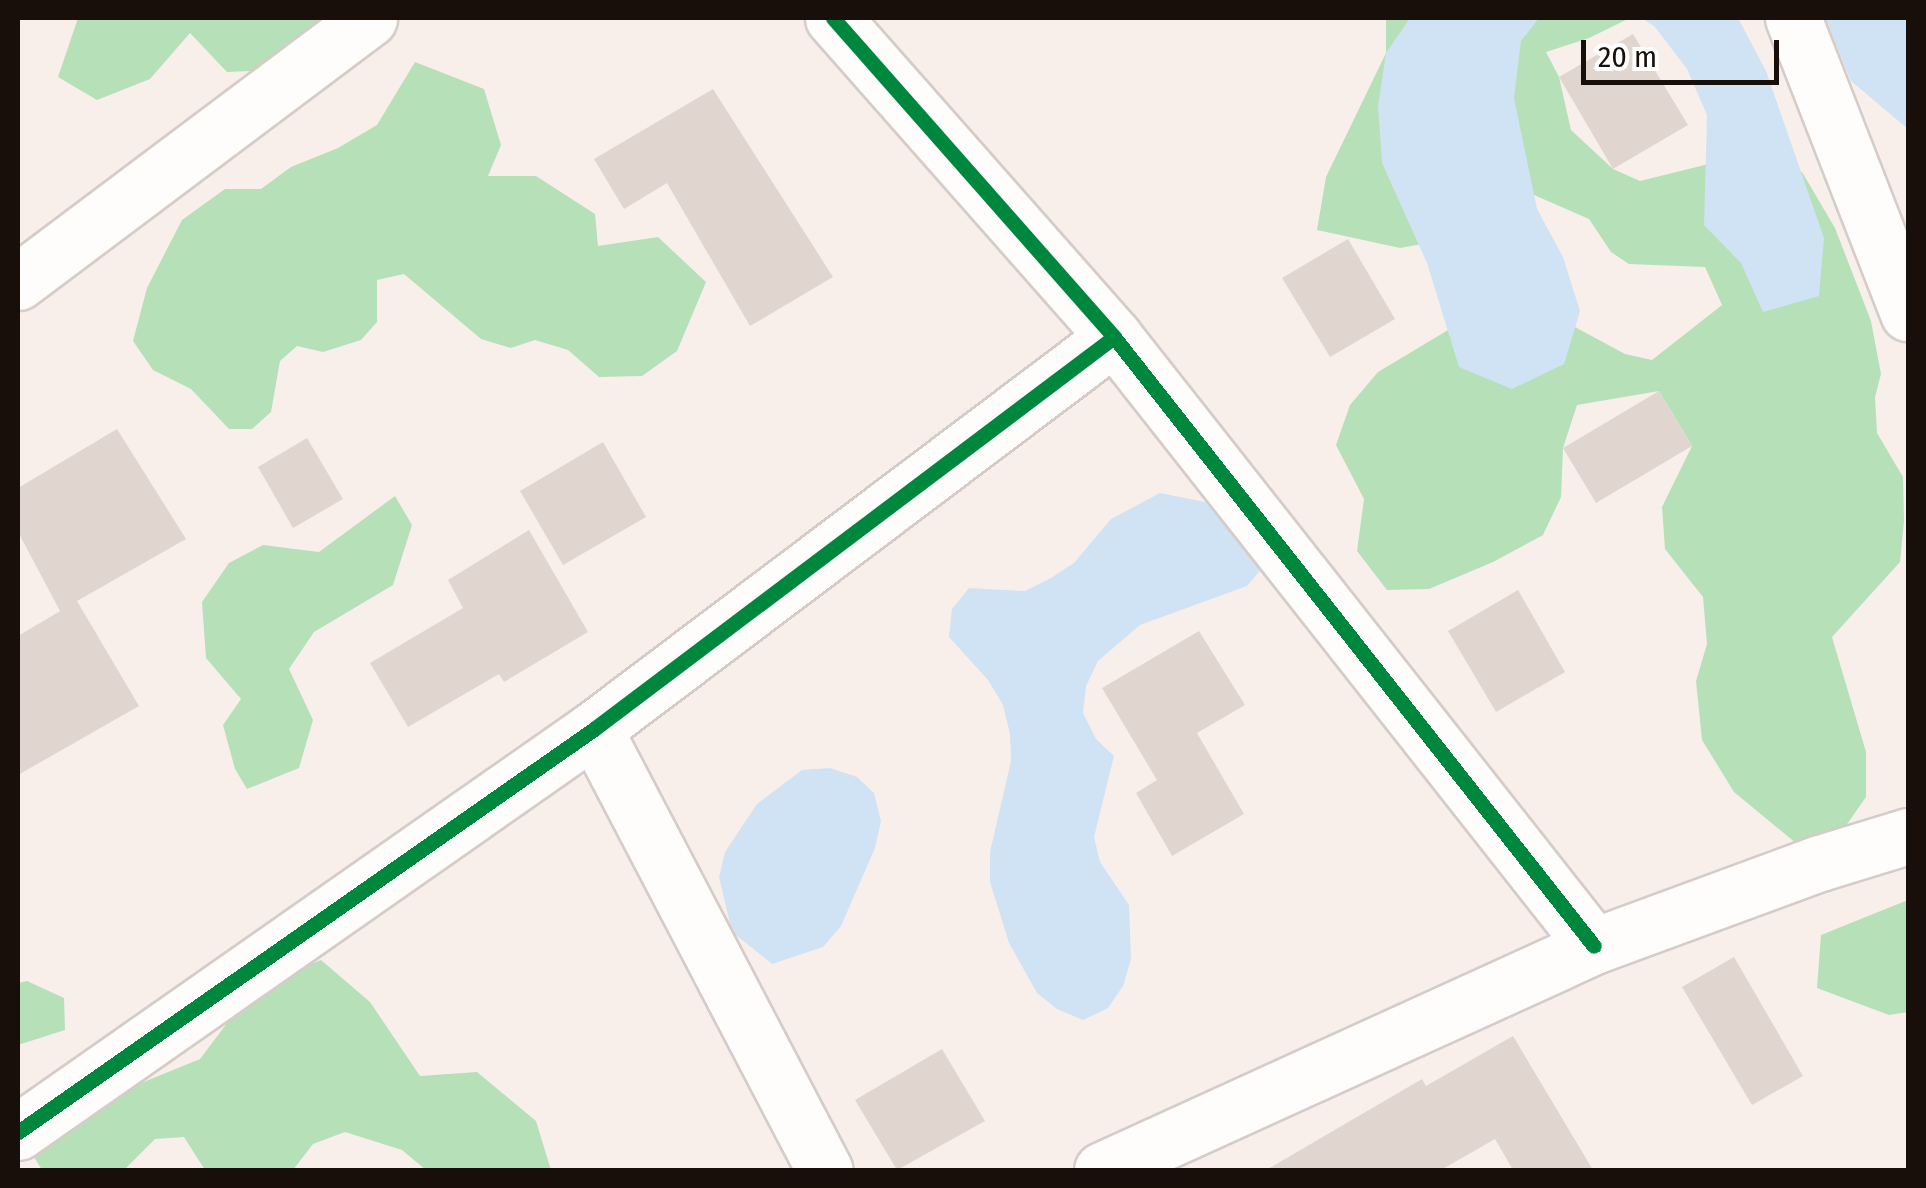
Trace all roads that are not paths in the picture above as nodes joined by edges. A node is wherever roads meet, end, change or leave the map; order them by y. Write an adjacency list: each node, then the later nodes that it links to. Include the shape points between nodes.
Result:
1 (368, 18): 4 (street)
2 (833, 18): 6 (street)
3 (1794, 18): 5 (street)
4 (18, 282)
5 (1903, 285)
6 (1114, 337): 7 (street); 9 (street)
7 (594, 729): 10 (street); 11 (street)
8 (1908, 836): 9 (street)
9 (1594, 946): 12 (street)
10 (18, 1132)
11 (824, 1170)
12 (1102, 1170)

